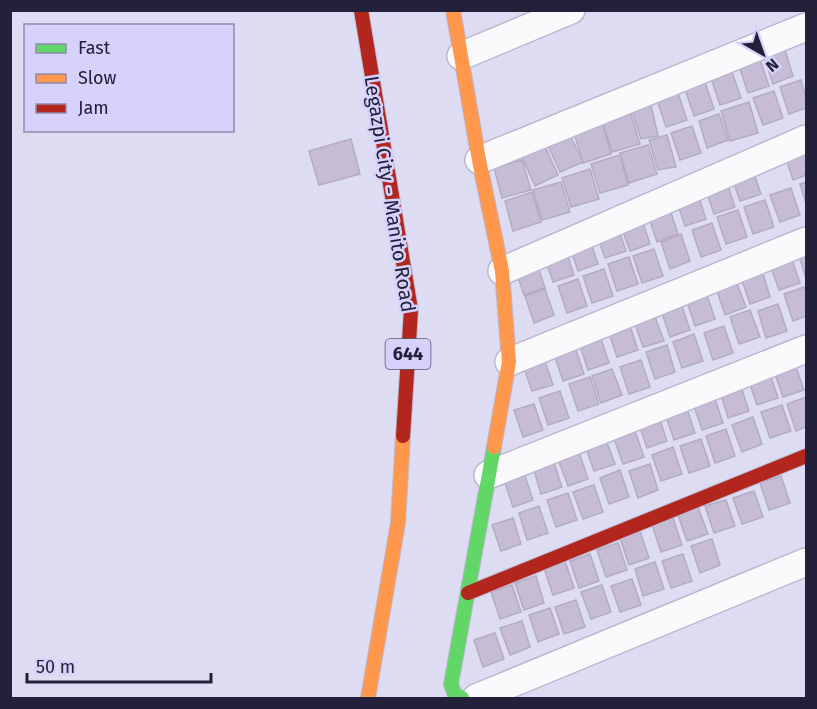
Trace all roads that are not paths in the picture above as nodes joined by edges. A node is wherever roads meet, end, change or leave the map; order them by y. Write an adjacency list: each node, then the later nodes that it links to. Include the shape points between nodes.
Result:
1 (362, 10): 16 (street, Legazpi City - Manito Road / 644, via 411,310 398,523)
2 (453, 10): 5 (street)
3 (571, 10): 5 (street)
4 (807, 27): 7 (street)
5 (461, 56): 7 (street)
6 (807, 139): 9 (street)
7 (479, 160): 9 (street)
8 (807, 241): 11 (street)
9 (502, 271): 11 (street)
10 (807, 349): 13 (street)
11 (509, 362): 13 (street)
12 (807, 456): 15 (street)
13 (488, 475): 15 (street)
14 (807, 562): 18 (street)
15 (468, 593): 17 (street, via 451,684 455,695)
16 (368, 699)
17 (462, 699)
18 (476, 699)

